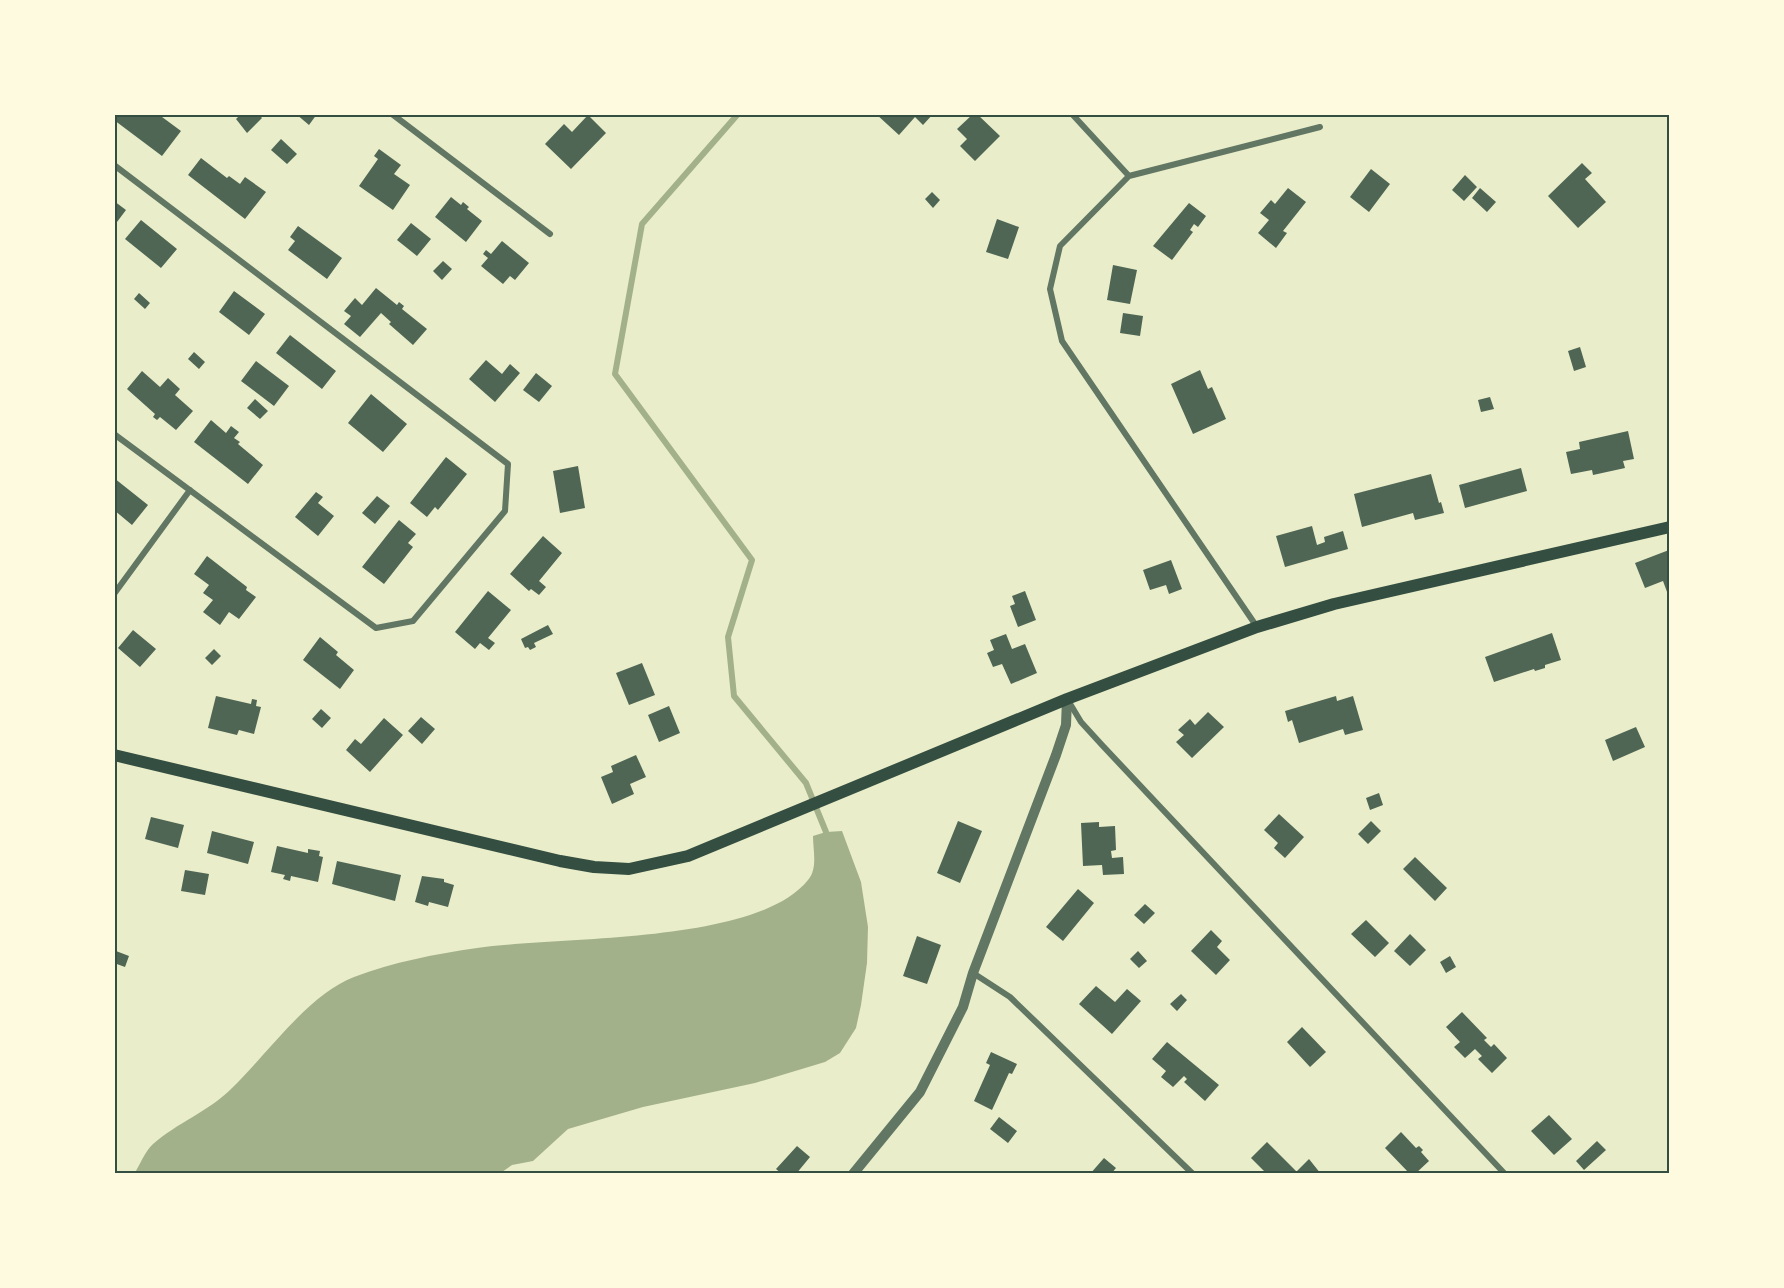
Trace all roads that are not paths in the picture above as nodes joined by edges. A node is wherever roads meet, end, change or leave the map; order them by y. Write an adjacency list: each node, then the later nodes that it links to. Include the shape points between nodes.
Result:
1 (392, 114): 6 (street)
2 (1072, 114): 5 (street)
3 (1320, 127): 5 (street)
4 (114, 165): 8 (street, via 508,464 505,511 413,621 376,628)
5 (1129, 176): 11 (street, via 1060,246 1050,289 1062,341)
6 (550, 234)
7 (114, 434): 8 (street)
8 (190, 490): 10 (street)
9 (1670, 527): 11 (main road, via 1334,604)
10 (114, 594)
11 (1257, 627): 12 (main road)
12 (1067, 699): 13 (main road, via 713,848 629,868 560,861); 14 (street, via 1066,725 1056,755); 17 (street, via 1102,745)
13 (114, 755)
14 (973, 973): 15 (street, via 963,1007 920,1092); 16 (street, via 1010,997)
15 (853, 1174)
16 (1193, 1174)
17 (1505, 1174)

